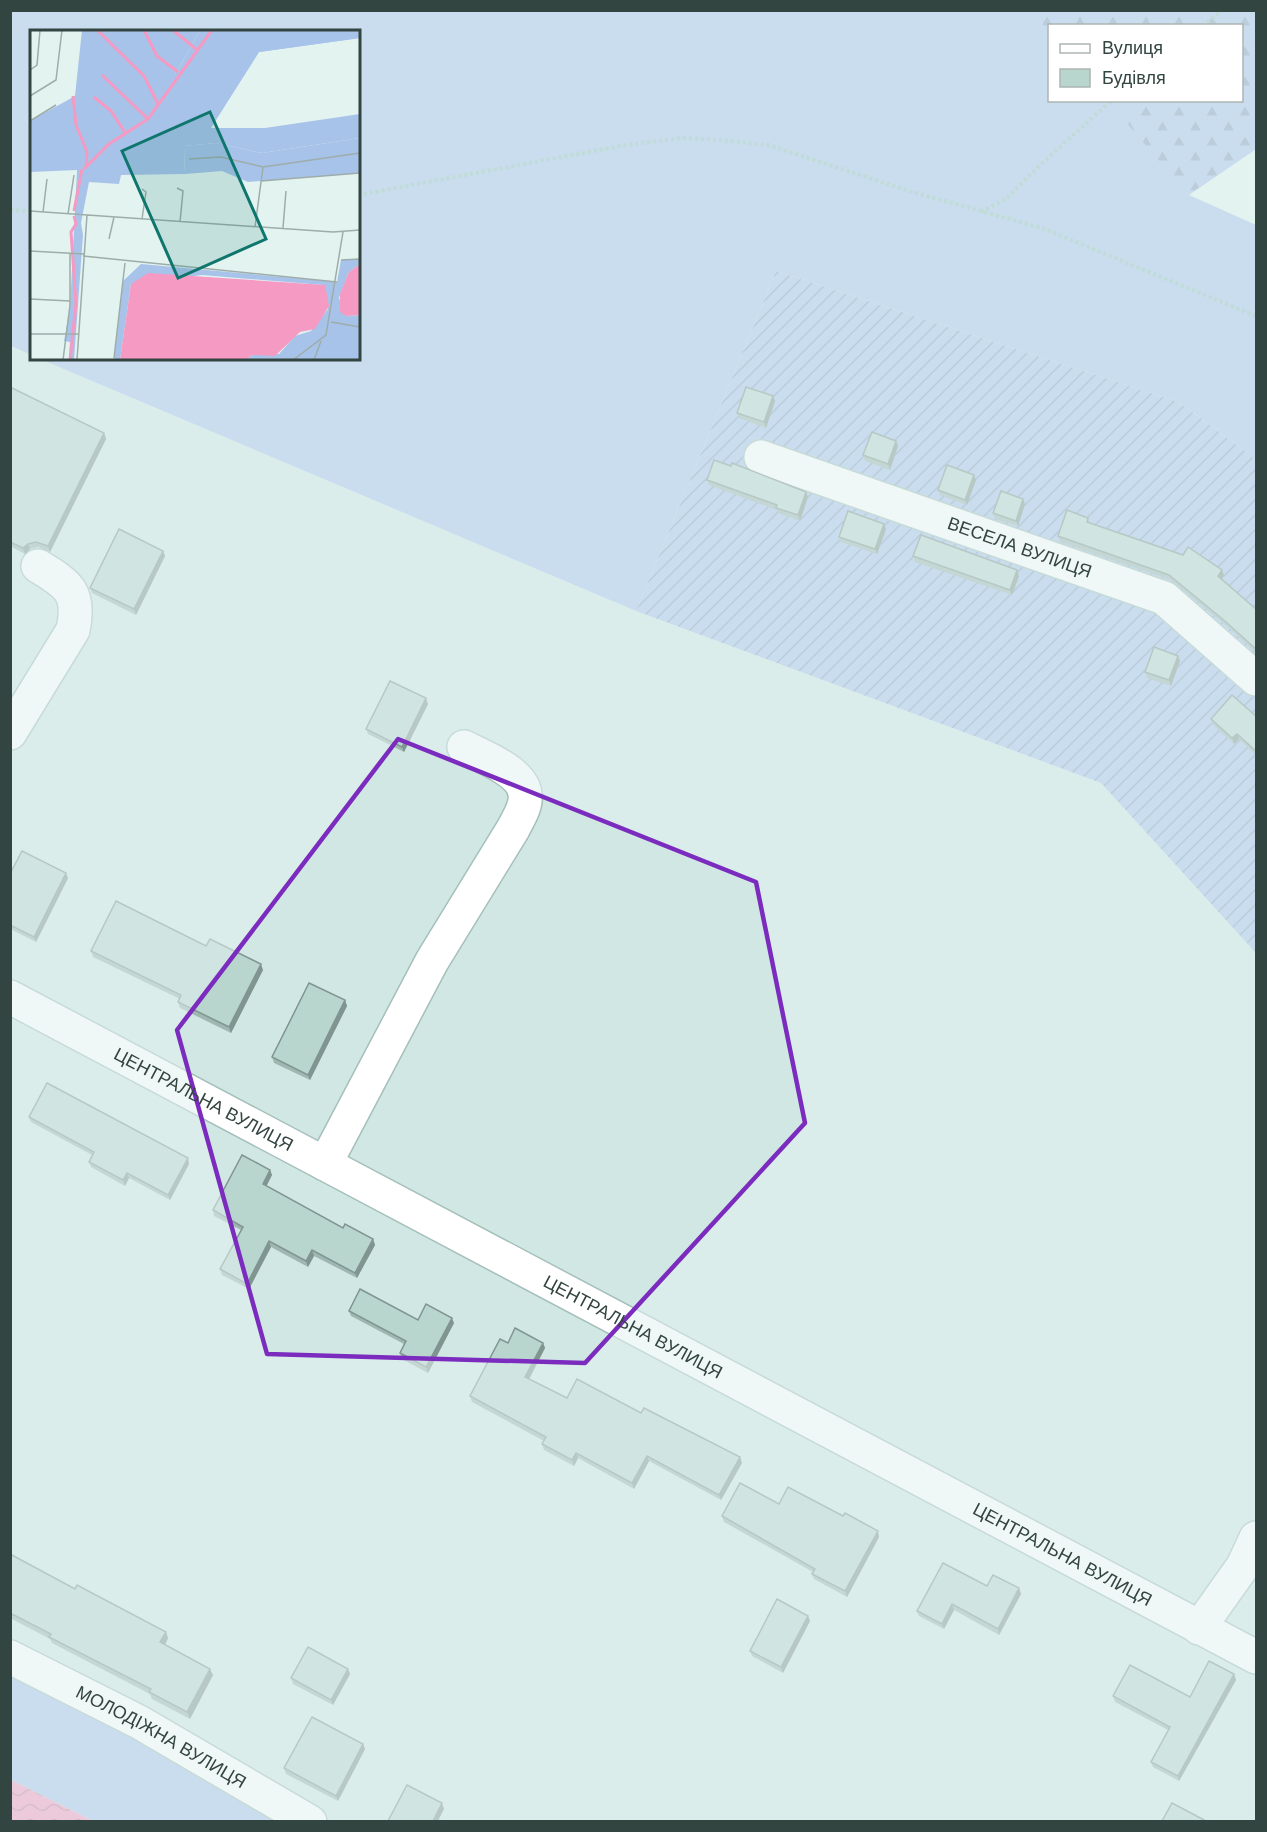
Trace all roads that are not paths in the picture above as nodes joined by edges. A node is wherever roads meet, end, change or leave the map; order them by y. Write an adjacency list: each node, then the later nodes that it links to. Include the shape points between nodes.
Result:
1 (761, 456): 3 (street, ВЕСЕЛА ВУЛИЦЯ, via 1164,598)
2 (38, 566): 4 (street, via 65,582 76,613 73,630)
3 (1257, 679)
4 (10, 733)
5 (464, 747): 7 (street, via 506,769 521,782 524,806 432,961)
6 (10, 997): 7 (street, ЦЕНТРАЛЬНА ВУЛИЦЯ)
7 (325, 1164): 9 (street, ЦЕНТРАЛЬНА ВУЛИЦЯ)
8 (1257, 1538): 9 (street, via 1243,1566)
9 (1199, 1628): 11 (street, ЦЕНТРАЛЬНА ВУЛИЦЯ)
10 (10, 1657): 12 (street, МОЛОДІЖНА ВУЛИЦЯ, via 139,1722)
11 (1257, 1657)
12 (310, 1821)

